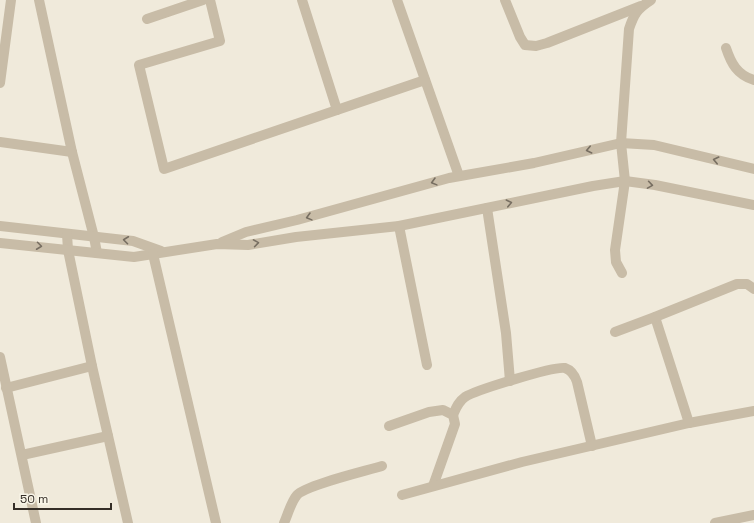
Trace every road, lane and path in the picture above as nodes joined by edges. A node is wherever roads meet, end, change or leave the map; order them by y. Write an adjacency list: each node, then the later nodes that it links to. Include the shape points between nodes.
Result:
1 (11, 0): 14 (street)
2 (39, 0): 18 (street)
3 (203, 0): 10 (street)
4 (210, 0): 15 (street, via 220,41 139,65 164,169)
5 (302, 0): 15 (street)
6 (397, 0): 12 (street)
7 (506, 0): 9 (street, via 525,46 547,43)
8 (651, 0): 9 (street)
9 (641, 6): 17 (street, via 629,30)
10 (146, 19)
11 (726, 48): 13 (street, via 731,63 740,73)
12 (425, 80): 15 (street); 20 (street)
13 (754, 80)
14 (0, 83)
15 (337, 110)
16 (0, 142): 18 (street)
17 (621, 143): 19 (street, one-way to 17, via 654,145); 20 (street, one-way to 20, via 534,163); 21 (street)
18 (72, 152): 27 (street)
19 (754, 169)
20 (459, 176): 29 (street, one-way to 29, via 246,232)
21 (625, 181): 22 (street, one-way to 22); 23 (street, one-way to 21); 33 (street, via 615,250 616,262)
22 (754, 205)
23 (487, 208): 25 (street); 40 (street, via 506,333)
24 (0, 226): 26 (street)
25 (399, 226): 29 (street, one-way to 25, via 248,245); 38 (street)
26 (67, 234): 27 (street); 30 (street)
27 (94, 237): 31 (street); 32 (street, one-way to 27, via 133,241)
28 (0, 243): 30 (street, one-way to 30)
29 (217, 244): 32 (street)
30 (68, 250): 31 (street); 39 (street)
31 (97, 253): 32 (street, via 134,257)
32 (158, 253): 55 (street)
33 (622, 273)
34 (754, 289): 35 (street, via 747,284 737,284)
35 (656, 317): 36 (street); 44 (street)
36 (615, 332)
37 (0, 357): 41 (street)
38 (427, 365)
39 (92, 366): 41 (street); 46 (street)
40 (510, 381): 43 (street, via 464,398 457,405); 47 (street, via 558,368 567,369 574,374)
41 (6, 388): 48 (street)
42 (754, 411): 44 (street)
43 (453, 415): 45 (street, via 443,410 429,412); 50 (street, via 455,424)
44 (689, 423): 47 (street)
45 (389, 426)
46 (108, 436): 48 (street); 54 (street)
47 (592, 446): 50 (street)
48 (22, 455): 53 (street)
49 (382, 466): 56 (street, via 311,487 298,494)
50 (433, 486): 51 (street)
51 (402, 495)
52 (754, 515): 57 (street)
53 (36, 523)
54 (128, 523)
55 (216, 523)
56 (284, 523)
57 (715, 523)

